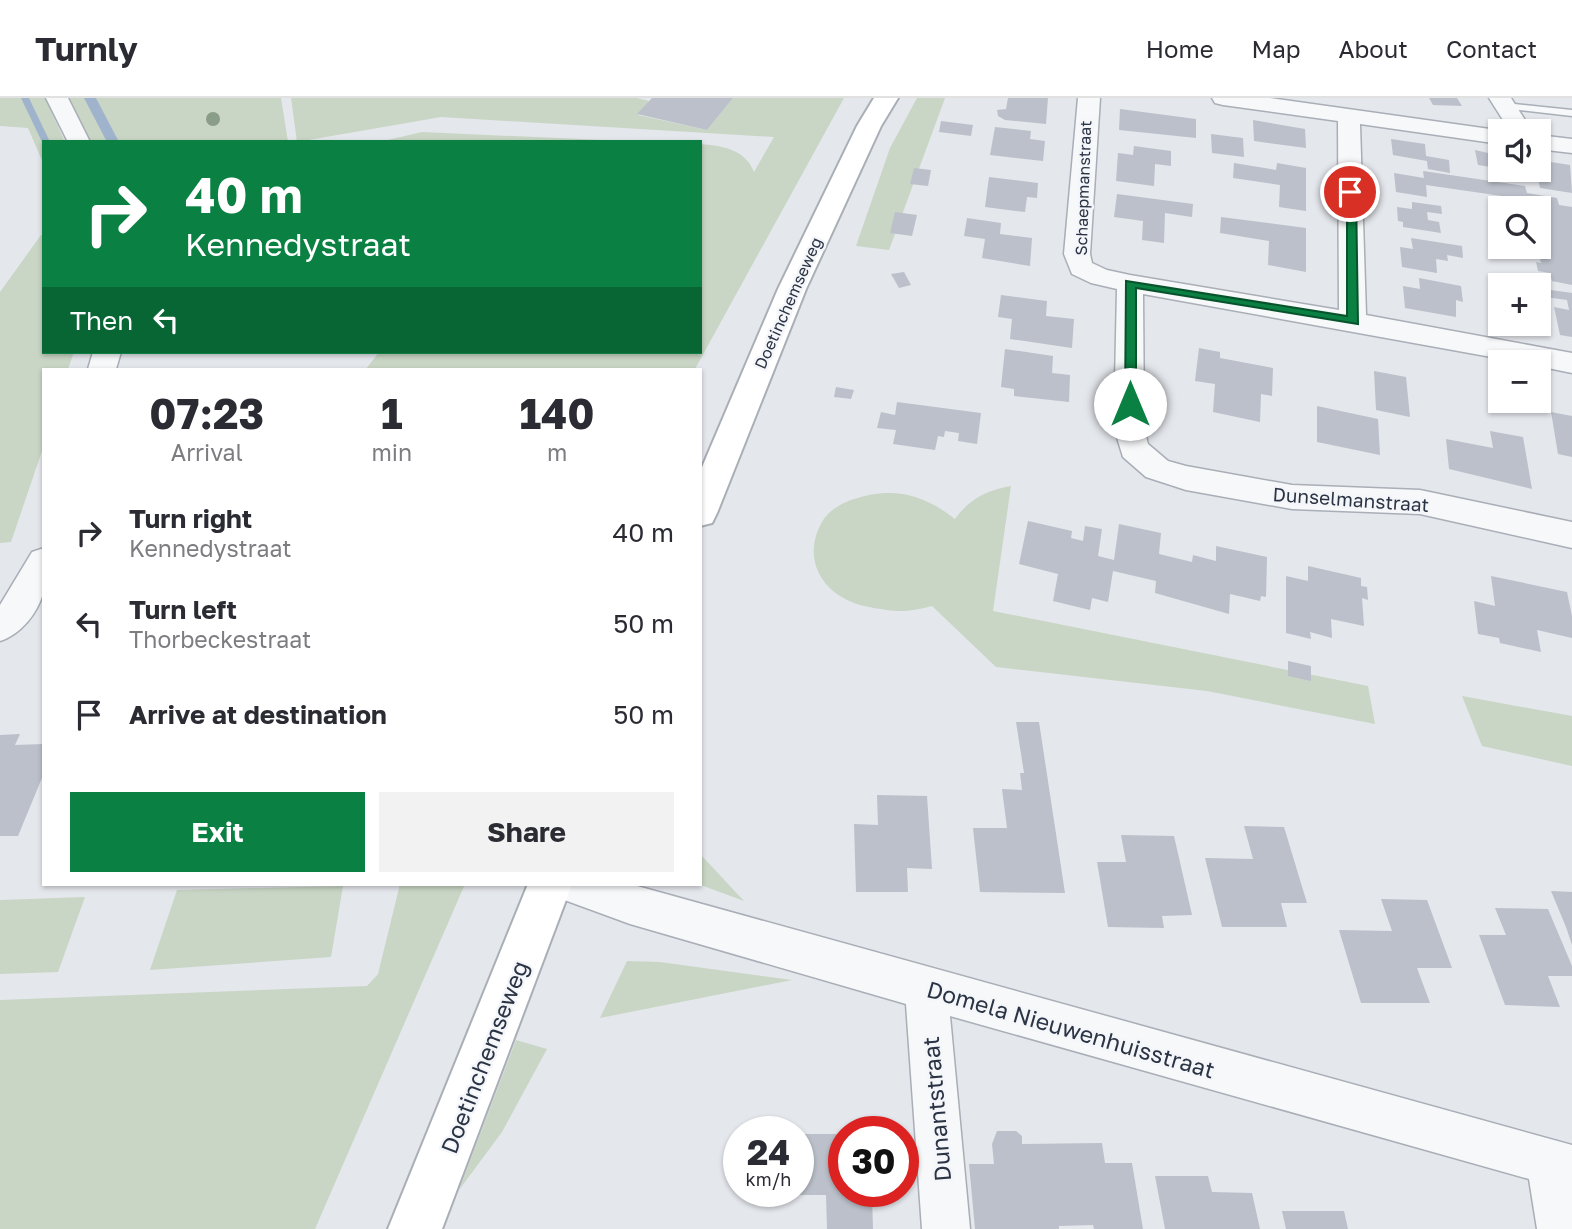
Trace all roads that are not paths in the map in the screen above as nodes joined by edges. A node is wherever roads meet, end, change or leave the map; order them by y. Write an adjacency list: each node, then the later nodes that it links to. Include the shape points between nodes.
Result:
1 (57, 98): 10 (street)
2 (886, 98): 16 (main road, Doetinchemseweg, via 792,289)
3 (1089, 98): 13 (street, Schaepmanstraat, via 1077,254 1081,268)
4 (1237, 99): 7 (street)
5 (1502, 102): 6 (lane); 8 (street)
6 (1572, 113)
7 (1349, 115): 9 (street); 14 (street)
8 (1513, 119)
9 (1488, 135)
10 (78, 140)
11 (1551, 144): 12 (street)
12 (1572, 146)
13 (1130, 284): 14 (street); 17 (street, Dunselmanstraat, via 1129,428 1134,449 1157,469 1292,497 1420,502)
14 (1353, 321): 15 (street)
15 (1572, 363)
16 (702, 508)
17 (1572, 535)
18 (42, 565): 19 (street, via 17,610)
19 (0, 627)
20 (549, 886): 24 (main road, Doetinchemseweg)
21 (579, 886): 22 (street, Domela Nieuwenhuisstraat)
22 (926, 989): 23 (street, Domela Nieuwenhuisstraat); 25 (street, Dunantstraat)
23 (1561, 1165): 26 (street)
24 (415, 1229)
25 (946, 1229)
26 (1561, 1229)

